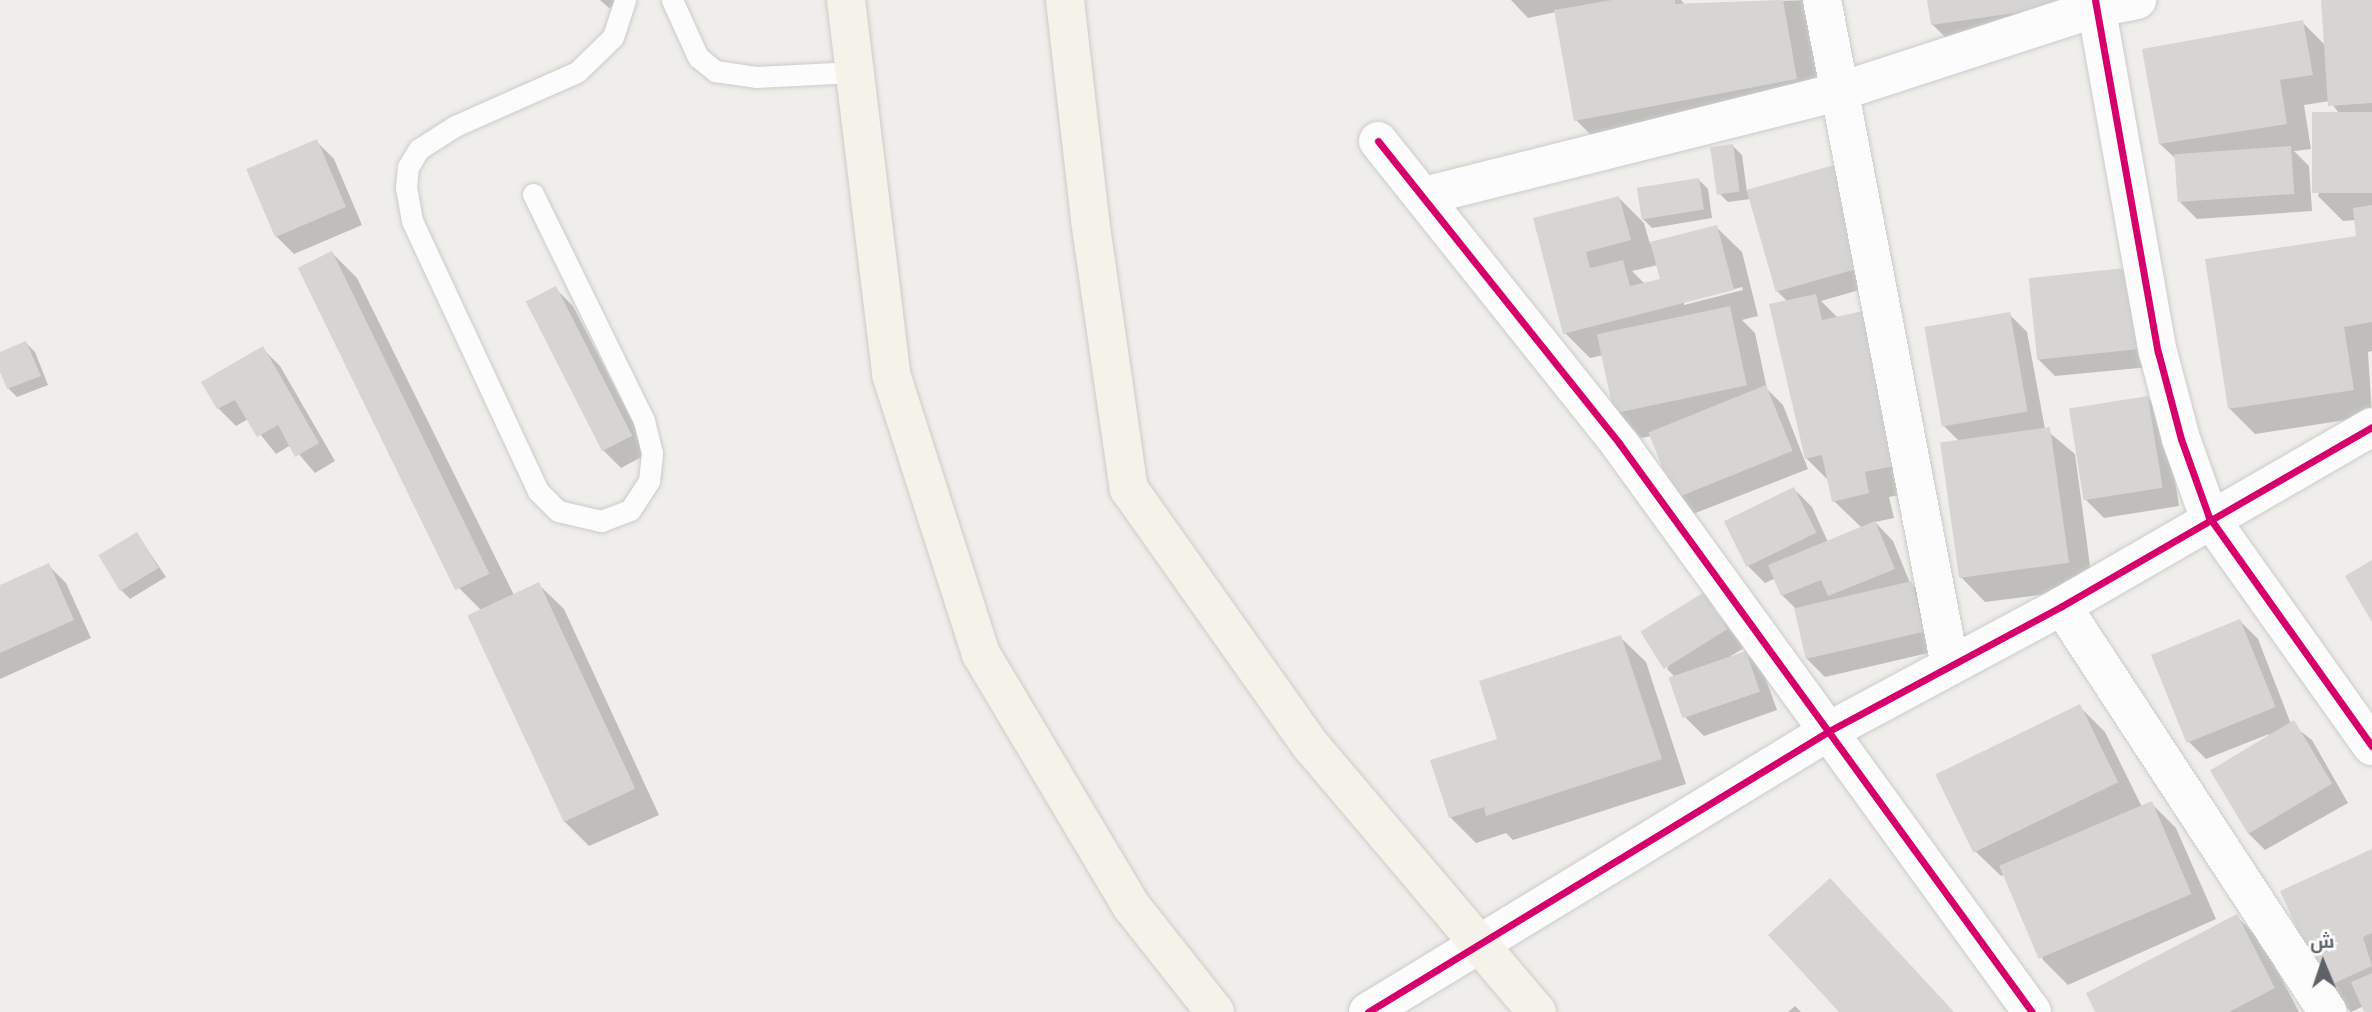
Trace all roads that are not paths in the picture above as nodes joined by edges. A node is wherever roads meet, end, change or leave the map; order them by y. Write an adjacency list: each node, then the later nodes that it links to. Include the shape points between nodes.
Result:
1 (625, 0): 11 (lane, via 612,37 577,72 455,126 419,149 408,167 406,188 412,221 538,491 558,511 601,521 630,510 649,481 652,453 644,421)
2 (672, 0): 8 (lane, via 698,57 715,71 757,77)
3 (846, 0): 8 (main road)
4 (1065, 0): 19 (main road, via 1090,220 1129,489 1312,747)
5 (1822, 0): 9 (street)
6 (2137, 0): 7 (street)
7 (2096, 4): 9 (street); 14 (street, via 2158,352)
8 (855, 72): 20 (main road, via 891,374 981,654 1132,907)
9 (1838, 92): 12 (street); 16 (street)
10 (1378, 141): 12 (street)
11 (533, 194)
12 (1424, 197): 17 (street, via 1619,443)
13 (2372, 426): 14 (street)
14 (2208, 517): 15 (street); 18 (street)
15 (2062, 606): 16 (street); 24 (street)
16 (1950, 666): 17 (street)
17 (1829, 731): 19 (street); 23 (street)
18 (2372, 746)
19 (1477, 943): 21 (street); 22 (main road)
20 (1215, 1012)
21 (1368, 1012)
22 (1537, 1012)
23 (2032, 1012)
24 (2328, 1012)

